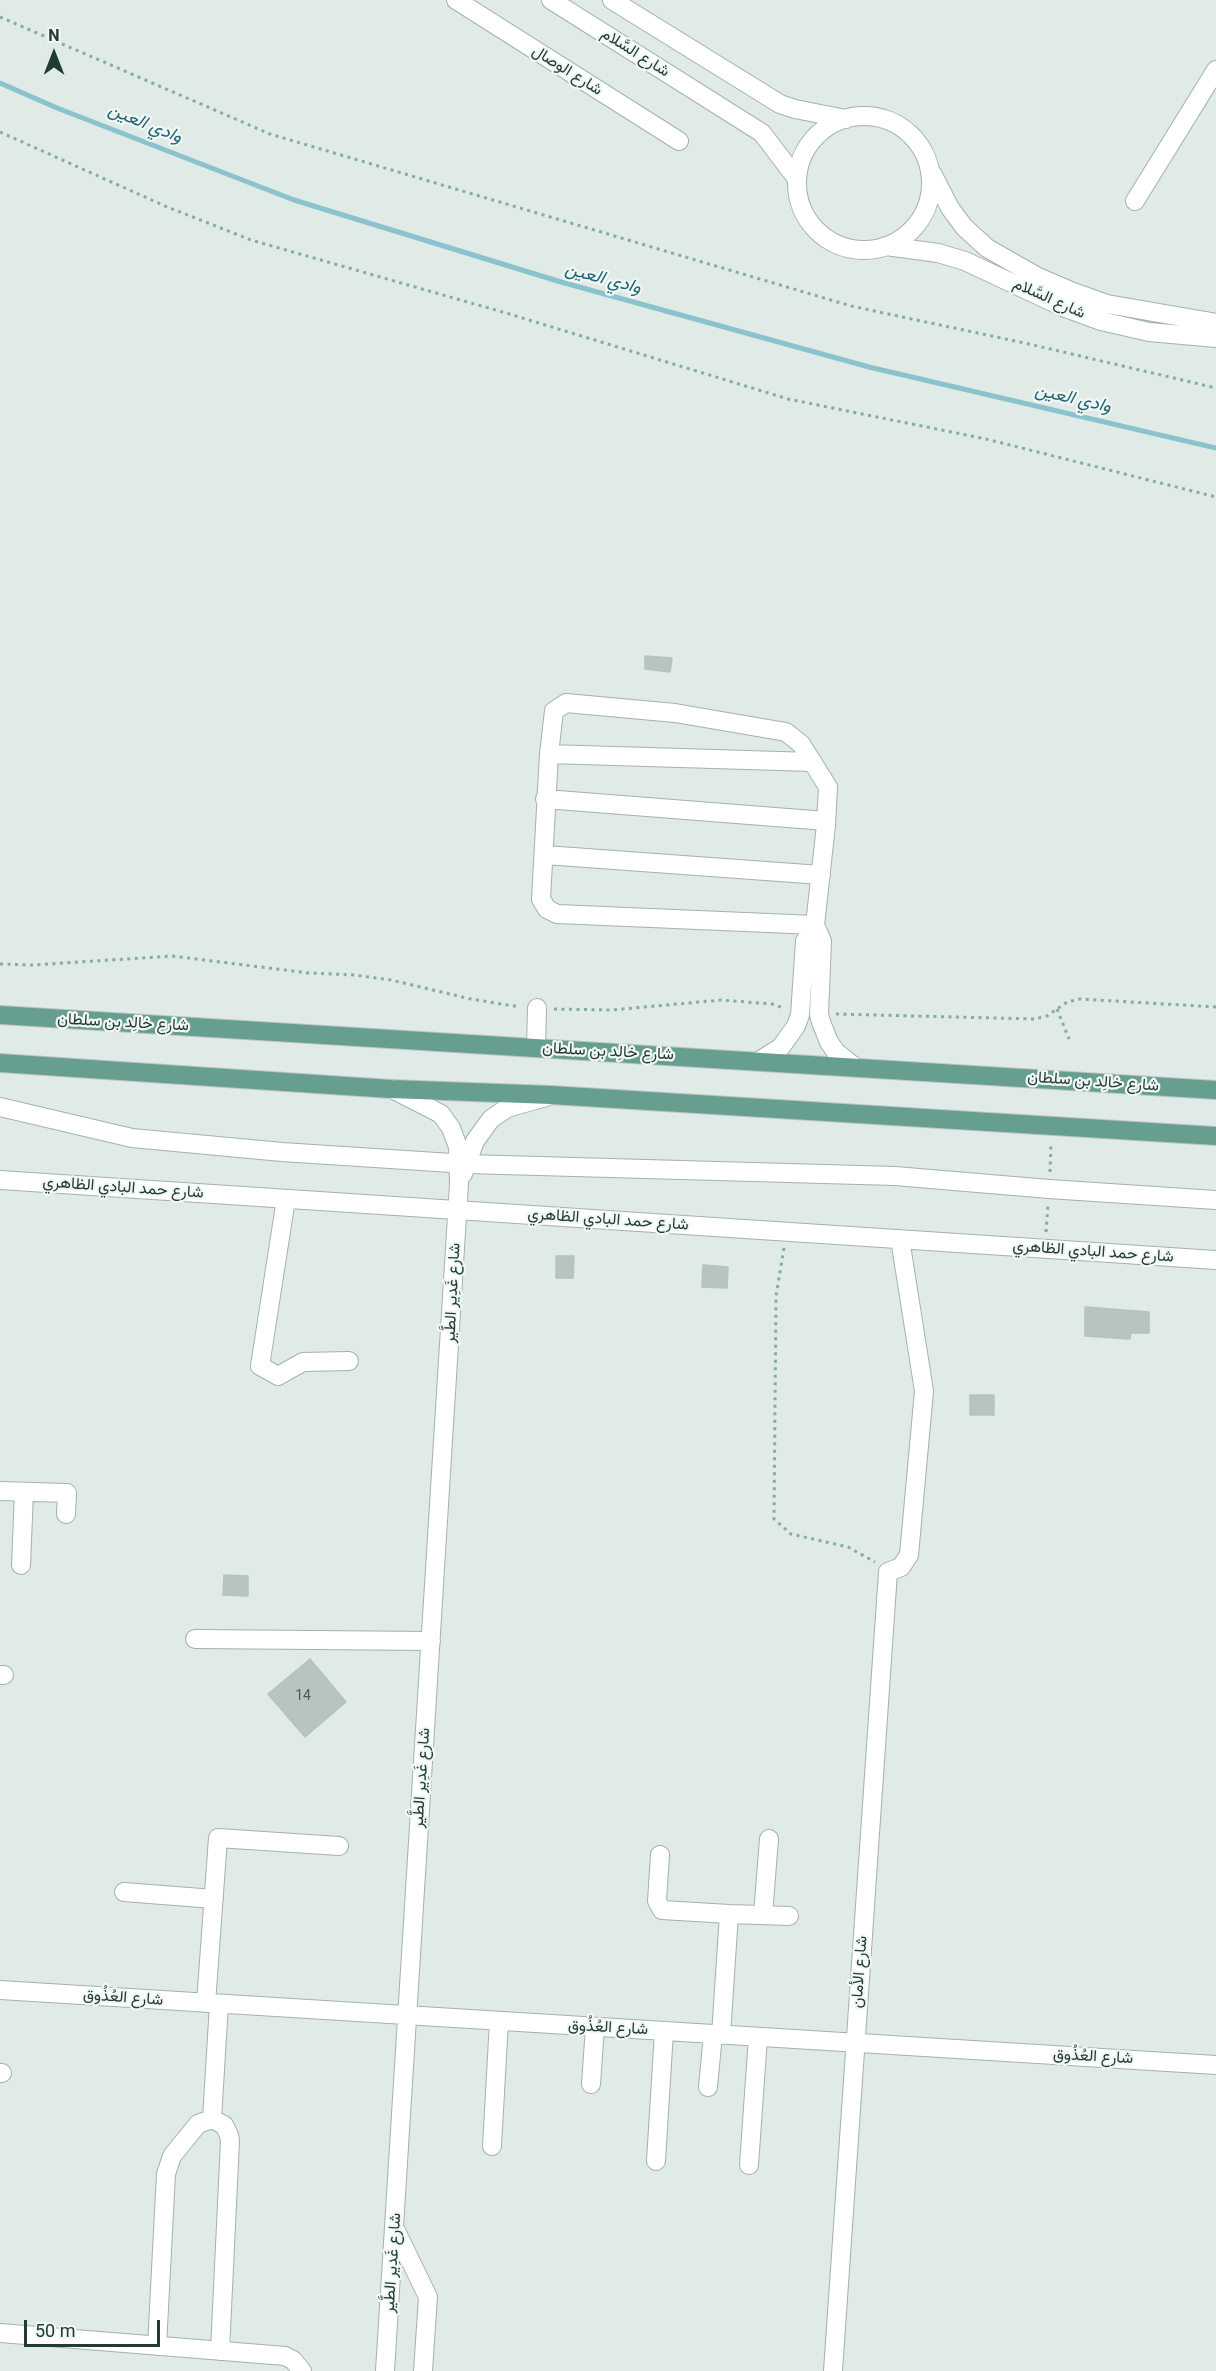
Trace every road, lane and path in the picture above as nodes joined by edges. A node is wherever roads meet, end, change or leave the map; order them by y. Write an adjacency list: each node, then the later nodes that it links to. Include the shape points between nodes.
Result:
1 (456, 0): 8 (street, شارع الوصال)
2 (551, 0): 10 (street, شارع السَّلام, via 762,133)
3 (612, 0): 6 (street, شارع السَّلام, via 780,104)
4 (0, 17): 15 (path, via 270,134 851,306)
5 (1216, 70): 11 (street)
6 (846, 119): 9 (street, via 868,116 889,121 908,132 922,148); 10 (street, via 827,127 812,141)
7 (0, 132): 16 (path, via 251,240 788,399 987,438)
8 (679, 141)
9 (930, 169): 12 (street, via 932,188 927,207 903,238); 13 (street, شارع السَّلام, via 964,227 987,248 1022,268 1107,304)
10 (797, 179): 12 (street, via 808,220 824,236 843,246 864,250)
11 (1135, 201)
12 (886, 246): 14 (street, شارع السَّلام, via 966,261 1063,308 1101,321 1149,333)
13 (1216, 323)
14 (1216, 338)
15 (1216, 386)
16 (1216, 497)
17 (549, 754): 18 (street); 18 (street, via 554,711 566,703 675,713 786,732 801,744); 19 (street)
18 (812, 762): 20 (street, via 828,787)
19 (545, 799): 20 (street); 21 (street)
20 (826, 821): 22 (street)
21 (545, 855): 22 (street); 23 (street, via 541,899 547,909 557,914)
22 (821, 876): 23 (street)
23 (816, 925): 28 (street, via 822,941); 30 (street, via 805,941)
24 (0, 964): 26 (path, via 172,957 391,980 506,1006)
25 (1216, 1007): 27 (path, via 1080,999)
26 (537, 1008): 30 (path, via 612,1010 721,1000 772,1004); 32 (street)
27 (1057, 1009): 28 (path, via 1035,1019); 31 (path)
28 (819, 1014): 35 (street, via 829,1042)
29 (0, 1015): 32 (main road, شارع خالِد بن سلطان)
30 (800, 1015): 33 (street, via 786,1042)
31 (1069, 1039)
32 (536, 1048): 33 (main road, شارع خالِد بن سلطان)
33 (759, 1061): 35 (main road, شارع خالِد بن سلطان)
34 (0, 1064): 36 (main road)
35 (855, 1067): 37 (main road, شارع خالِد بن سلطان)
36 (392, 1089): 38 (main road); 41 (street, شارع غَدِير الطَّير, via 441,1114 451,1128)
37 (1216, 1090)
38 (551, 1095): 40 (main road); 41 (street, شارع غَدِير الطَّير, via 507,1108 491,1119)
39 (0, 1107): 41 (street, via 132,1138)
40 (1216, 1136)
41 (463, 1163): 44 (street, via 895,1176); 45 (street, شارع غَدِير الطَّير)
42 (0, 1180): 43 (street, شارع حمد البادي الظاهري)
43 (286, 1199): 45 (street, شارع حمد البادي الظاهري); 49 (street, via 260,1366 278,1376 303,1362)
44 (1216, 1200)
45 (458, 1210): 46 (street, شارع حمد البادي الظاهري); 56 (street, شارع غَدِير الطَّير)
46 (787, 1232): 47 (street, شارع حمد البادي الظاهري); 54 (path, via 776,1296 774,1519 791,1534 848,1547)
47 (900, 1239): 48 (street, شارع حمد البادي الظاهري); 54 (street, via 924,1391 909,1555 901,1567)
48 (1216, 1260)
49 (349, 1361)
50 (0, 1491): 51 (street)
51 (24, 1492): 52 (street, via 67,1493); 53 (street)
52 (66, 1514)
53 (21, 1565)
54 (888, 1572): 73 (street, شارع الأمان)
55 (195, 1639): 56 (street)
56 (431, 1641): 67 (street, شارع غَدِير الطَّير)
57 (769, 1839): 63 (street)
58 (339, 1846): 61 (street, via 218,1838)
59 (660, 1855): 62 (street, via 657,1901 662,1910)
60 (124, 1892): 61 (street)
61 (214, 1899): 66 (street)
62 (729, 1914): 63 (street); 71 (street)
63 (763, 1915): 64 (street)
64 (789, 1916)
65 (0, 1990): 66 (street, شارع العُذُوق)
66 (212, 2004): 67 (street, شارع العُذُوق); 77 (street)
67 (409, 2016): 68 (street, شارع العُذُوق); 81 (street, شارع غَدِير الطَّير)
68 (499, 2021): 69 (street, شارع العُذُوق); 78 (street)
69 (594, 2027): 70 (street, شارع العُذُوق); 75 (street)
70 (664, 2031): 71 (street, شارع العُذُوق); 79 (street)
71 (717, 2035): 72 (street, شارع العُذُوق); 76 (street)
72 (758, 2037): 73 (street, شارع العُذُوق); 80 (street)
73 (855, 2043): 74 (street, شارع العُذُوق); 88 (street, شارع الأمان)
74 (1216, 2065)
75 (591, 2084)
76 (708, 2087)
77 (212, 2119): 83 (street, via 198,2124 172,2156 166,2174); 84 (street, via 224,2125 230,2141)
78 (492, 2146)
79 (656, 2161)
80 (750, 2165)
81 (395, 2230): 86 (street, شارع غَدِير الطَّير); 87 (street, via 428,2297)
82 (0, 2333): 83 (street)
83 (157, 2346): 84 (street)
84 (220, 2351): 85 (street, via 285,2356)
85 (302, 2371)
86 (386, 2371)
87 (423, 2371)
88 (833, 2371)

